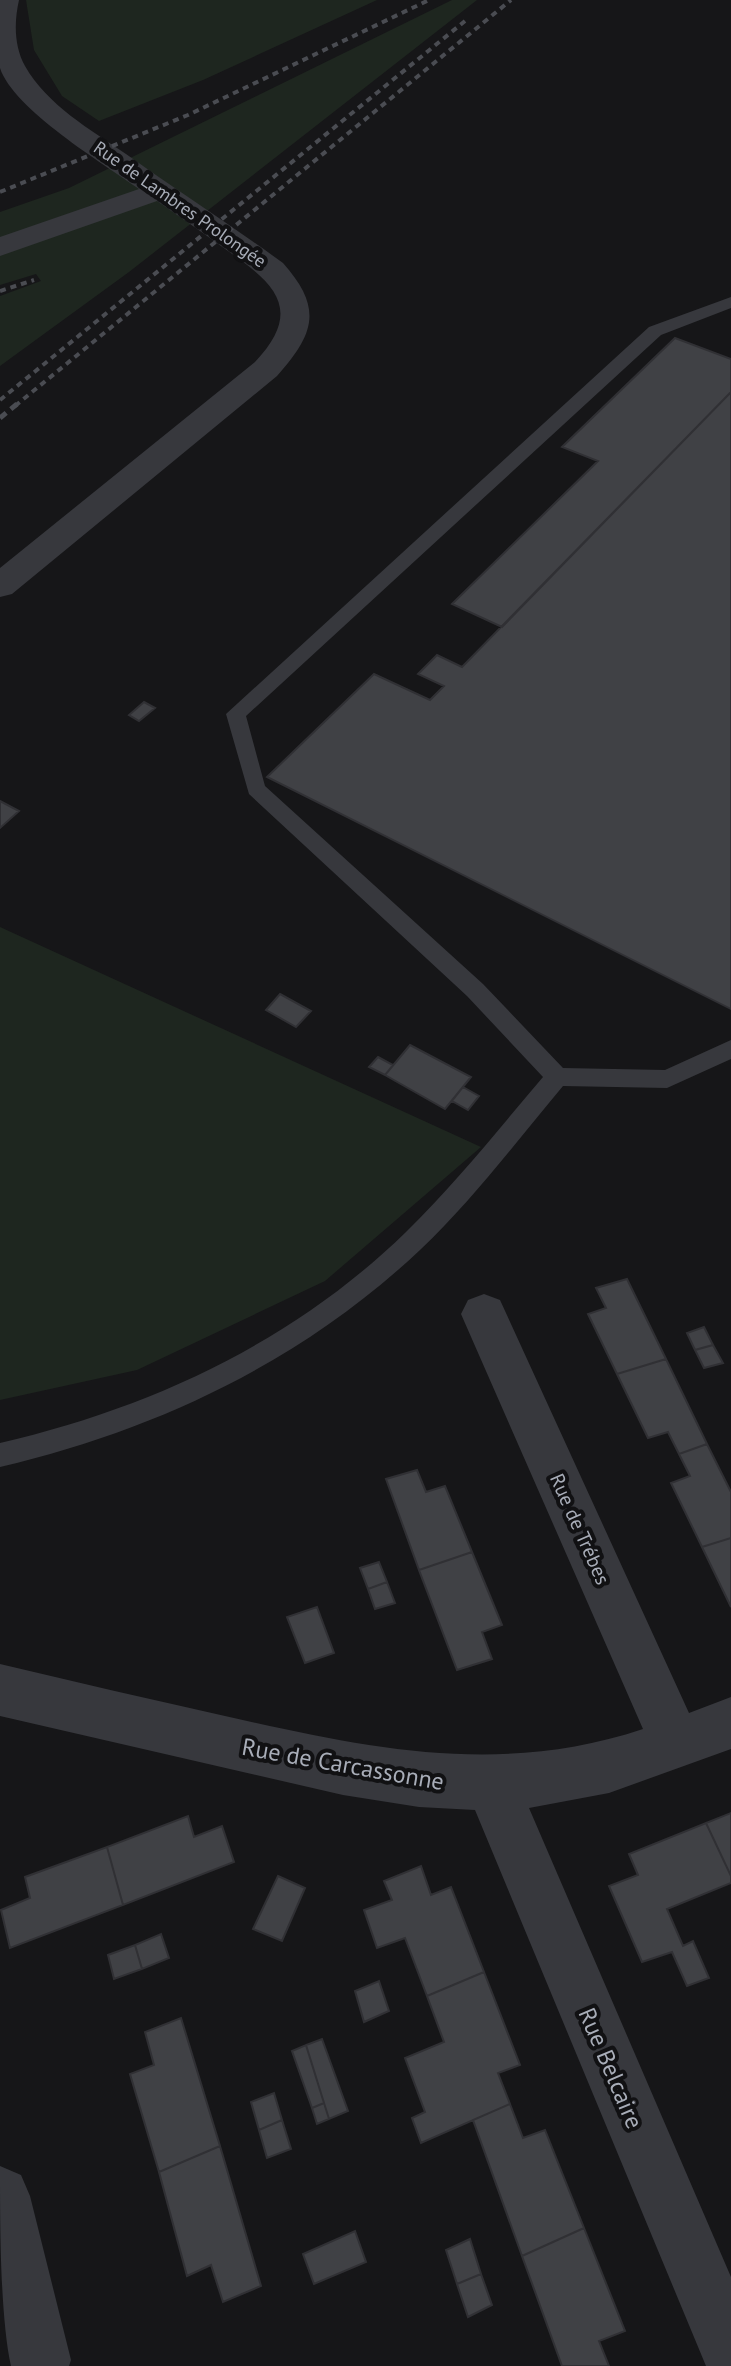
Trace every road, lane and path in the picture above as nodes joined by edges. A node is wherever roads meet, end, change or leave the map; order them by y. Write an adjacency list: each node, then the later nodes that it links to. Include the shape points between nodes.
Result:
1 (6, 0): 2 (street, Rue de Lambres Prolongée, via 2,37 13,67 35,96)
2 (159, 191): 3 (street); 5 (street, Rue de Lambres Prolongée, via 273,269 294,296 296,320 288,344 250,383)
3 (0, 247)
4 (731, 302): 7 (lane, via 655,331 236,714 256,789 475,990)
5 (0, 586)
6 (731, 1049): 7 (lane, via 667,1079)
7 (557, 1077): 9 (lane, via 415,1240 320,1318 243,1365 162,1403 80,1435)
8 (484, 1314): 12 (street, Rue de Trébes)
9 (0, 1455)
10 (0, 1690): 13 (street, Rue de Carcassonne, via 358,1771)
11 (731, 1723): 12 (street, Rue de Carcassonne)
12 (676, 1744): 13 (street, Rue de Carcassonne, via 580,1774)
13 (491, 1784): 15 (street, Rue Belcaire)
14 (0, 2196): 16 (street)
15 (731, 2351)
16 (40, 2360)

